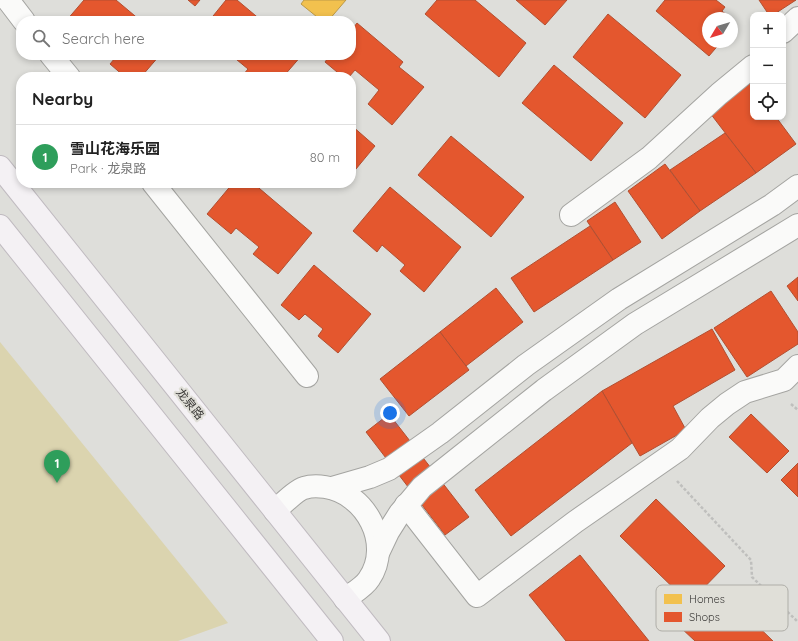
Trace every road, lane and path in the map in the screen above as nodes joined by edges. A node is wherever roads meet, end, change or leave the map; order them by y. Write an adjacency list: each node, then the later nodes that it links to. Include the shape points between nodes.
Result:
1 (8, 0): 2 (lane)
2 (20, 16)
3 (798, 18): 4 (lane)
4 (786, 29)
5 (55, 60): 7 (lane)
6 (750, 68): 13 (lane, via 649,158)
7 (65, 72)
8 (0, 167): 10 (main road, 龙泉路)
9 (798, 186): 19 (lane, via 772,205 589,319 389,469)
10 (16, 187)
11 (17, 188): 21 (main road, 龙泉路)
12 (157, 188): 17 (lane)
13 (571, 215)
14 (798, 225): 20 (lane, via 636,324 544,390 422,487)
15 (0, 226): 27 (main road)
16 (798, 366): 18 (lane, via 784,380 745,392 727,404 680,449)
17 (307, 376)
18 (660, 463): 20 (lane, via 575,522 477,596); 23 (path, via 751,560 752,576)
19 (332, 488): 21 (lane, via 303,488); 22 (lane, via 358,502 367,513 374,525)
20 (406, 506): 22 (lane, via 388,532)
21 (275, 511): 24 (main road, 龙泉路)
22 (378, 553): 24 (lane, via 369,580)
23 (761, 585)
24 (346, 599): 28 (main road, 龙泉路)
25 (788, 612): 26 (path)
26 (798, 622)
27 (332, 641)
28 (379, 641)

